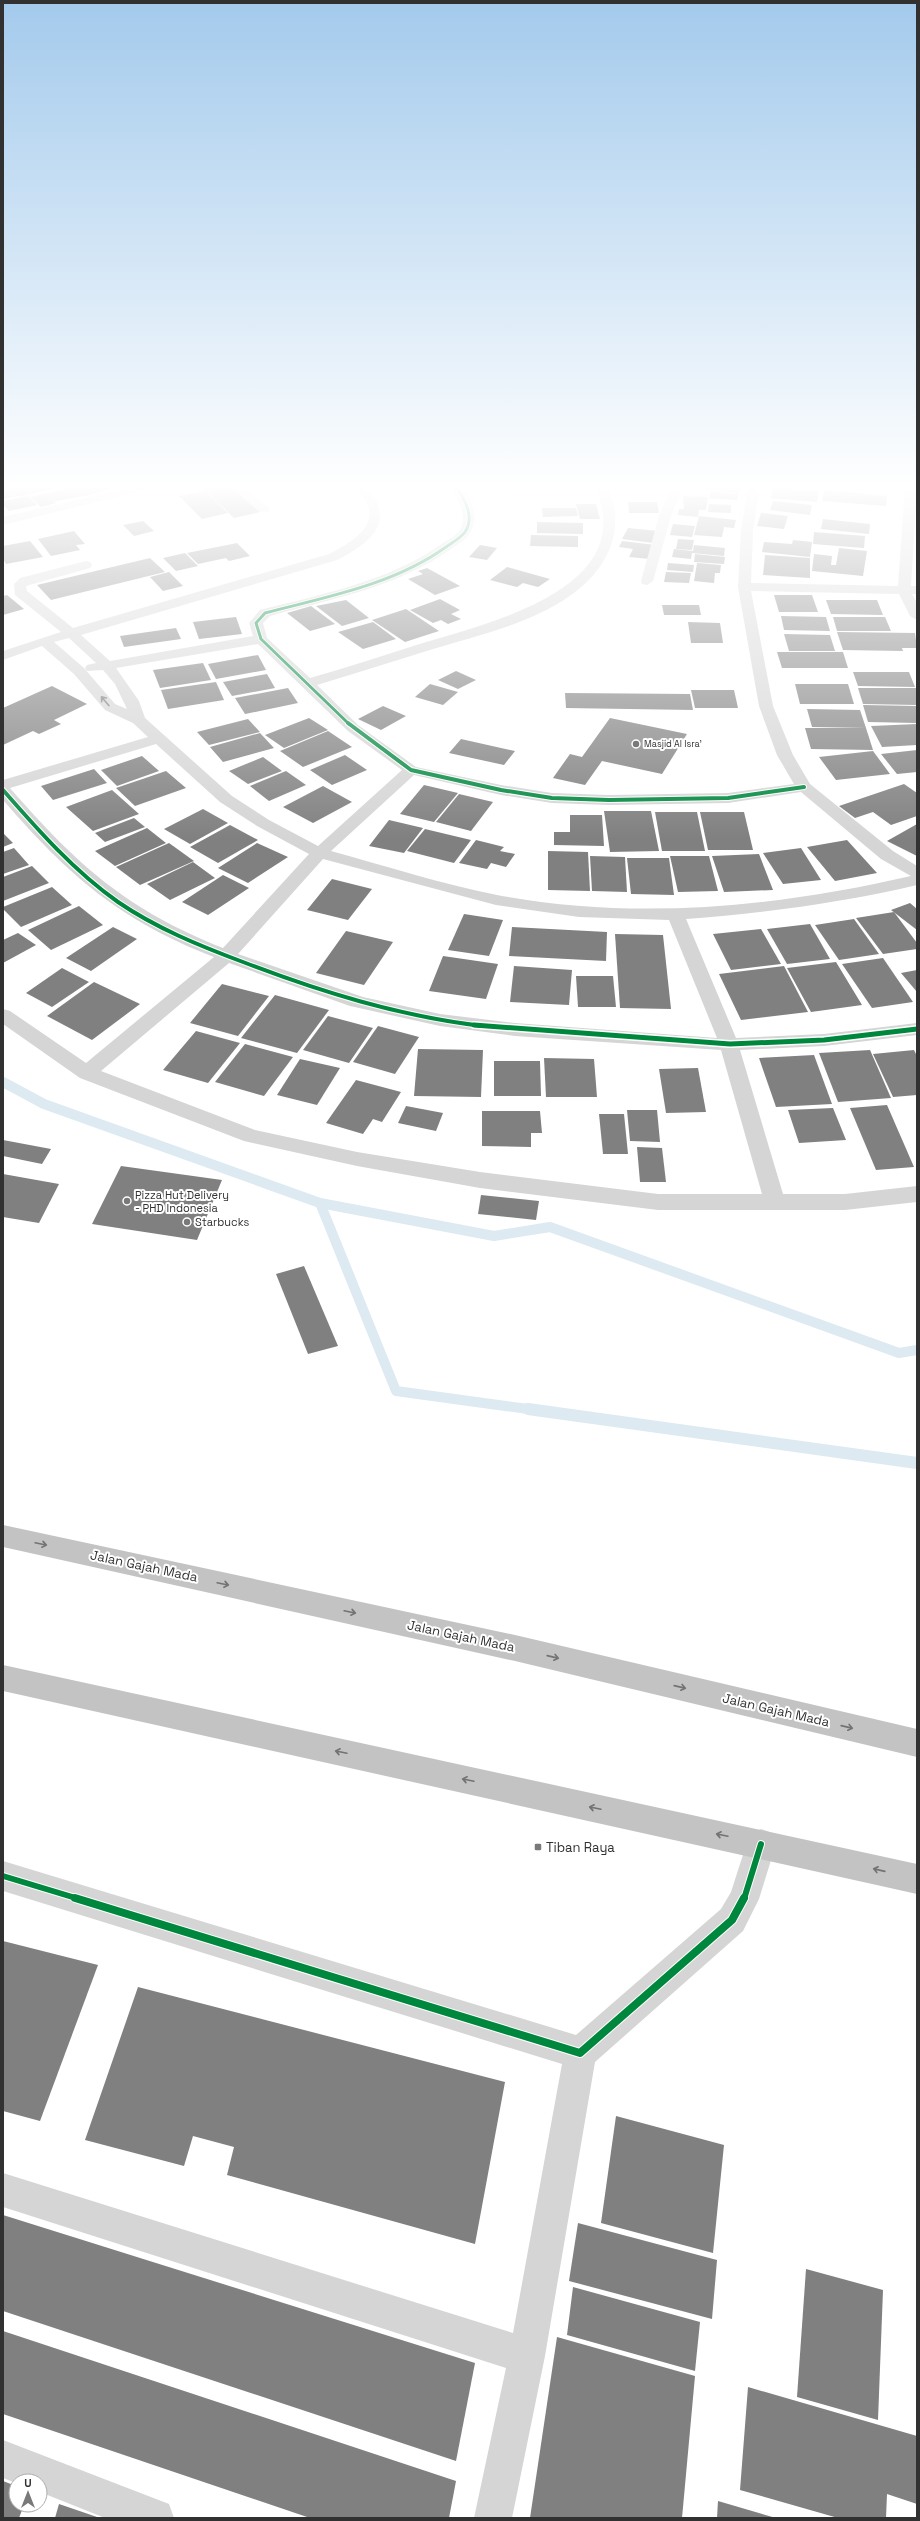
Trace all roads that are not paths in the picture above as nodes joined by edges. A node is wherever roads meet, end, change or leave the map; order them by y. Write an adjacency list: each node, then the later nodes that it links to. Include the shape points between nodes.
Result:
1 (35, 605): 8 (street)
2 (172, 605): 8 (street)
3 (295, 605): 9 (street, via 265,613 256,623)
4 (543, 605): 14 (street, via 478,632)
5 (747, 605): 19 (street, via 766,706 785,756)
6 (914, 605): 7 (street)
7 (917, 616)
8 (70, 634): 10 (street); 12 (street)
9 (261, 640): 12 (street); 14 (street)
10 (44, 641): 11 (street); 13 (street)
11 (3, 656)
12 (105, 665): 13 (street); 15 (street, via 132,700)
13 (79, 671): 15 (street, one-way to 13, via 110,707)
14 (307, 684): 17 (street, via 353,728)
15 (138, 720): 16 (street)
16 (159, 738): 18 (street); 21 (street, via 226,799 263,823)
17 (411, 770): 19 (street, via 501,790 552,798 728,798); 21 (street)
18 (3, 785)
19 (804, 787): 22 (street, via 887,855)
20 (3, 790): 25 (street, via 48,842 109,895 138,915)
21 (319, 853): 24 (street, via 452,889 530,906 579,912); 25 (street)
22 (917, 873)
23 (917, 880): 24 (street, via 809,901)
24 (676, 916): 28 (street)
25 (226, 956): 28 (street, via 343,998 420,1017 558,1032); 29 (street)
26 (3, 1016): 29 (street)
27 (917, 1029): 28 (street)
28 (729, 1044): 31 (street)
29 (87, 1073): 31 (street, via 251,1136 357,1159 480,1180 658,1202)
30 (917, 1194): 31 (street, via 845,1202)
31 (774, 1204)
32 (3, 1536): 34 (highway, Jalan Gajah Mada, one-way to 34, via 515,1648)
33 (3, 1678): 35 (highway, one-way to 33)
34 (917, 1743)
35 (760, 1844): 37 (highway, one-way to 35); 38 (street, via 744,1899 732,1920)
36 (3, 1876): 38 (street)
37 (917, 1879)
38 (580, 2053): 40 (street)
39 (3, 2190): 40 (street)
40 (527, 2356): 43 (street)
41 (3, 2459): 42 (street)
42 (155, 2518)
43 (493, 2518)

